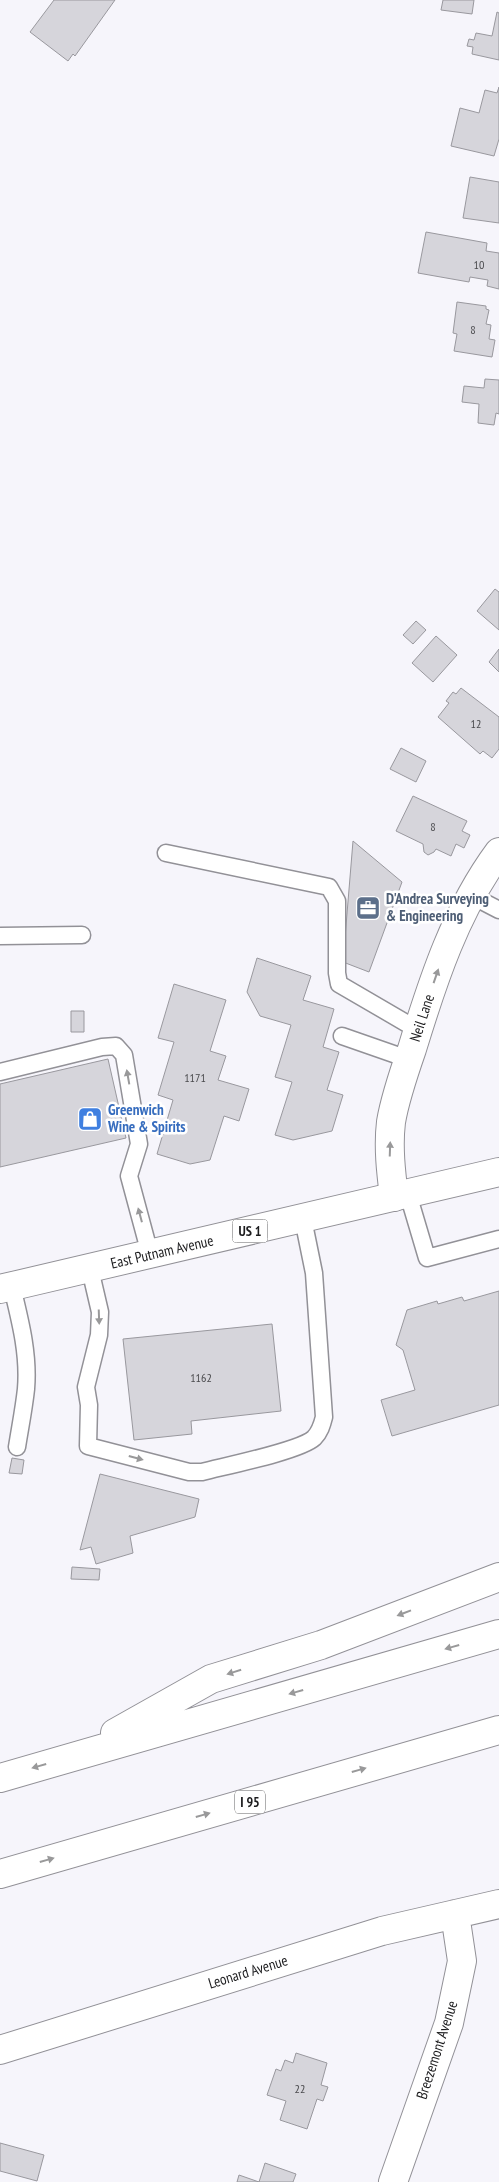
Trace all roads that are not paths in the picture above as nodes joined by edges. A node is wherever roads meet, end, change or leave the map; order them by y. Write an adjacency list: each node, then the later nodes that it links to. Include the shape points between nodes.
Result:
1 (499, 852): 3 (main road, Neil Lane)
2 (166, 854): 7 (lane, via 329,887 337,901 336,973 339,984)
3 (472, 896): 4 (lane); 7 (main road, Neil Lane, one-way to 3, via 441,960)
4 (499, 910)
5 (82, 935): 6 (lane)
6 (0, 936)
7 (418, 1030): 9 (main road, Neil Lane)
8 (342, 1036): 9 (lane)
9 (408, 1060): 12 (main road, Neil Lane, one-way to 9, via 389,1155 392,1121)
10 (0, 1072): 15 (lane, one-way to 10, via 129,1176 140,1144 124,1055 116,1046 102,1047)
11 (499, 1172): 12 (main road, East Putnam Avenue / US 1)
12 (401, 1196): 13 (main road, East Putnam Avenue / US 1); 14 (lane, via 427,1258)
13 (303, 1219): 15 (main road, East Putnam Avenue / US 1); 16 (lane, one-way to 13, via 100,1312 99,1335 86,1387 88,1446 189,1472 202,1472 297,1447 314,1438 322,1428 324,1417 314,1272)
14 (499, 1240)
15 (150, 1254): 16 (main road, East Putnam Avenue / US 1)
16 (90, 1269): 17 (main road, East Putnam Avenue / US 1)
17 (6, 1288): 18 (lane, via 22,1332 26,1363 26,1389)
18 (17, 1446)
19 (499, 1577): 22 (main road, one-way to 22, via 321,1645 211,1679)
20 (499, 1634): 22 (main road, one-way to 22)
21 (499, 1730): 24 (main road, I 95, one-way to 21)
22 (74, 1756): 23 (main road, one-way to 23)
23 (0, 1778)
24 (0, 1874)
25 (499, 1904): 26 (main road, Leonard Avenue)
26 (455, 1914): 27 (main road, Leonard Avenue, via 382,1932); 28 (main road, Breezemont Avenue, via 462,1961 449,2023)
27 (0, 2050)
28 (393, 2182)

